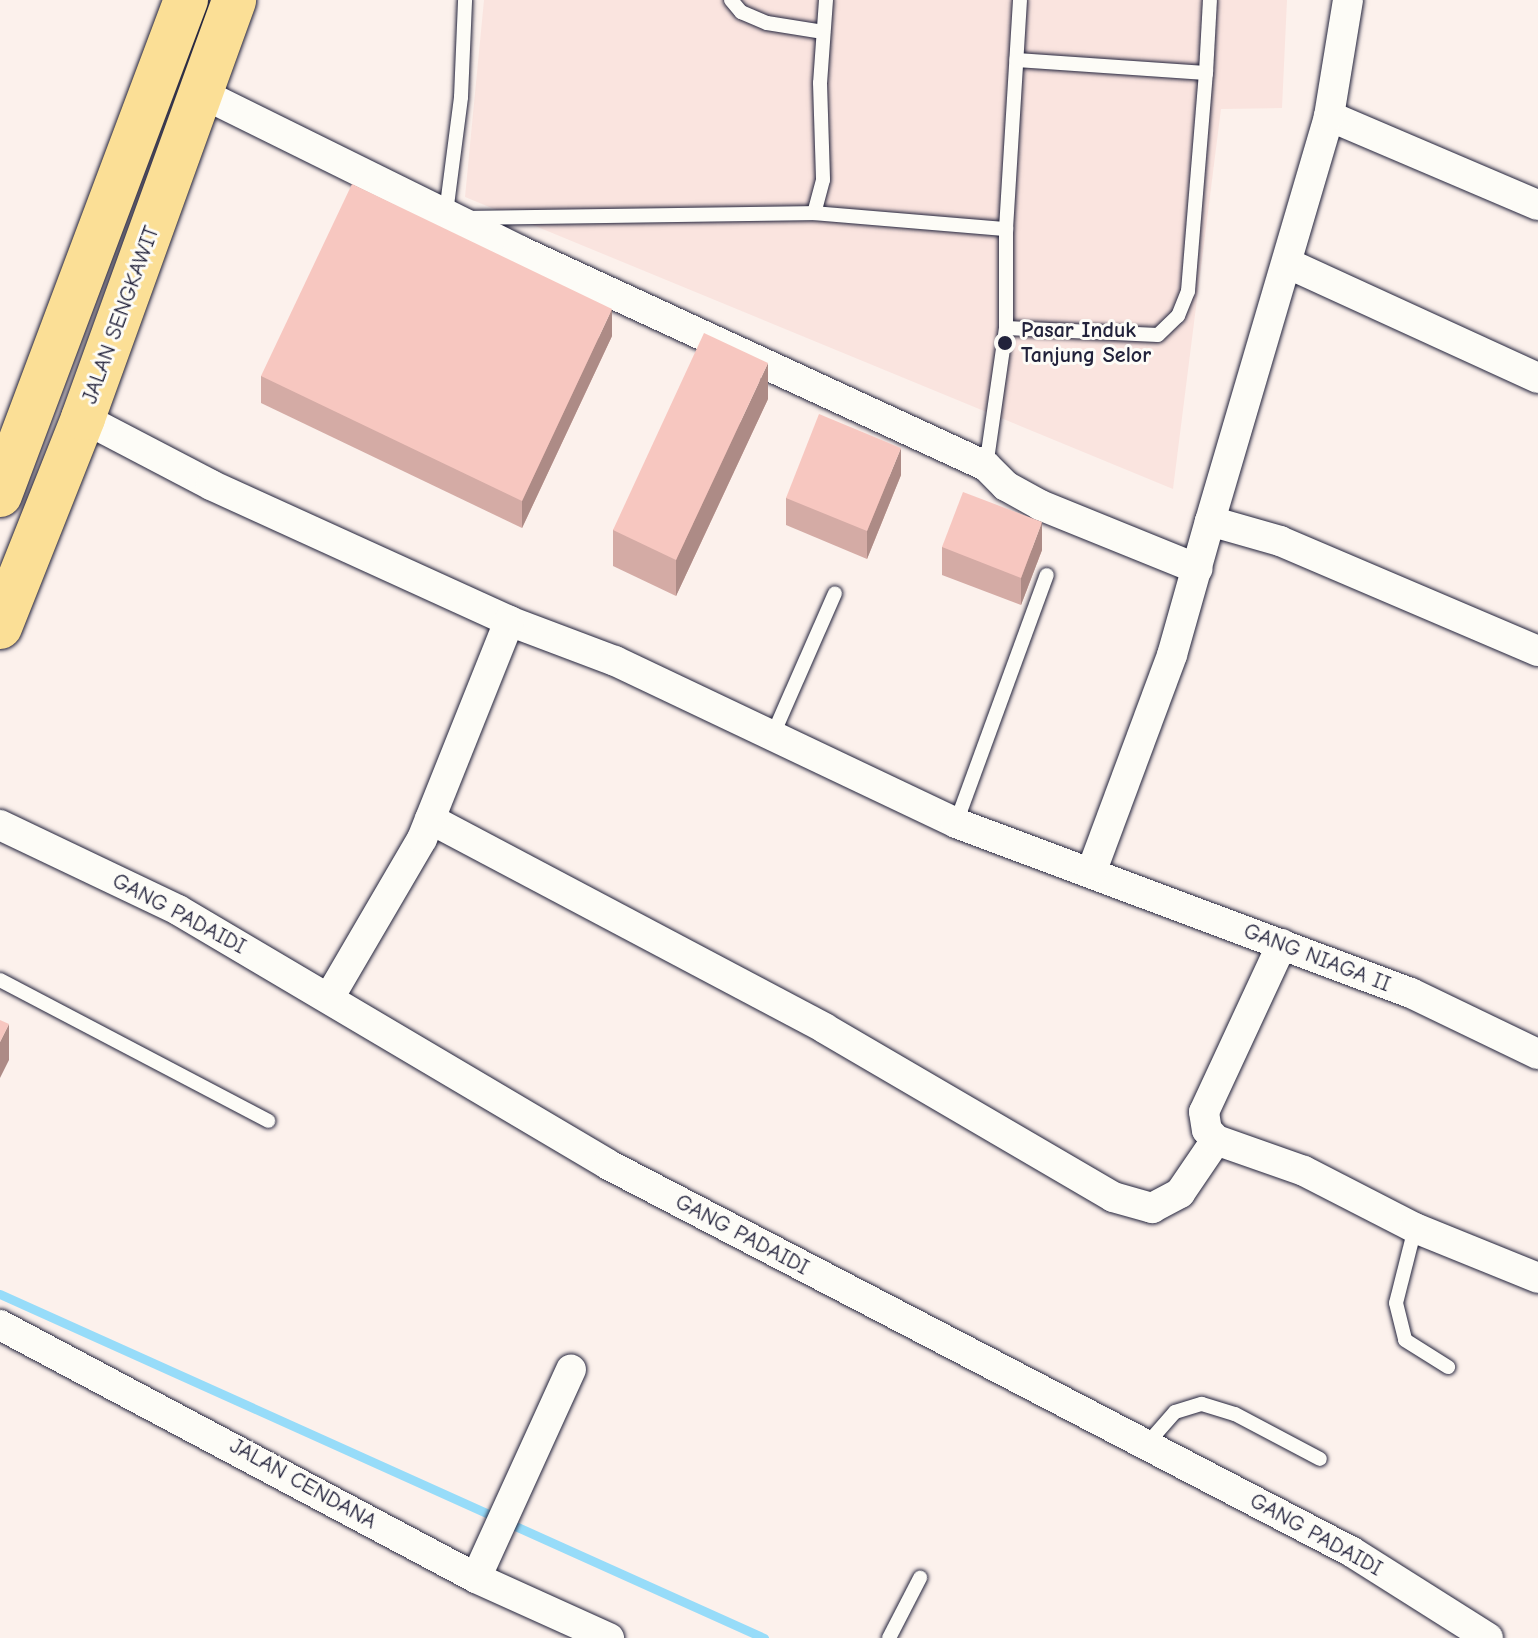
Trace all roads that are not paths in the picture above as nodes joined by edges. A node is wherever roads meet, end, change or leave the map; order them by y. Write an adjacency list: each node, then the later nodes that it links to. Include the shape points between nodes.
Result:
1 (186, 0): 23 (highway)
2 (234, 0): 12 (highway, JALAN SENGKAWIT)
3 (465, 0): 16 (lane)
4 (731, 0): 9 (lane, via 741,12 767,23)
5 (826, 0): 9 (lane)
6 (1020, 0): 10 (lane)
7 (1210, 0): 11 (lane)
8 (1348, 0): 13 (street)
9 (823, 32): 15 (lane, via 823,180)
10 (1016, 60): 11 (lane); 17 (lane)
11 (1206, 73): 19 (lane, via 1188,291 1178,316 1158,335)
12 (203, 94): 16 (street); 21 (highway, JALAN SENGKAWIT)
13 (1329, 116): 14 (street); 18 (street)
14 (1538, 205)
15 (814, 213): 16 (lane); 17 (lane)
16 (451, 216): 22 (street)
17 (1006, 229): 19 (lane)
18 (1289, 264): 20 (street); 24 (street)
19 (1006, 328): 22 (lane)
20 (1538, 378)
21 (83, 418): 28 (street, GANG NIAGA II, via 211,485); 29 (highway, JALAN SENGKAWIT)
22 (986, 466): 25 (street, via 1006,486 1040,505)
23 (0, 495)
24 (1210, 521): 25 (street); 30 (street, via 1280,541)
25 (1198, 569): 35 (street, via 1172,655)
26 (1047, 575): 33 (lane)
27 (835, 593): 31 (lane)
28 (509, 621): 31 (street, GANG NIAGA II, via 615,661); 32 (street)
29 (0, 627)
30 (1538, 651)
31 (770, 739): 33 (street, GANG NIAGA II)
32 (430, 819): 38 (street); 41 (street, via 824,1028 1113,1197 1152,1208 1180,1193)
33 (956, 823): 35 (street, GANG NIAGA II)
34 (0, 825): 38 (street, GANG PADAIDI, via 178,910)
35 (1091, 873): 36 (street, GANG NIAGA II)
36 (1282, 944): 39 (street, GANG NIAGA II, via 1411,993); 41 (street, via 1204,1112 1207,1130)
37 (0, 980): 40 (lane)
38 (329, 998): 47 (street, GANG PADAIDI, via 607,1164)
39 (1538, 1054)
40 (268, 1121)
41 (1216, 1140): 42 (street, via 1304,1171)
42 (1415, 1228): 43 (street); 45 (lane, via 1396,1303 1405,1340)
43 (1538, 1278)
44 (0, 1325): 49 (street, JALAN CENDANA)
45 (1448, 1367)
46 (571, 1370): 49 (street)
47 (1146, 1445): 48 (lane, via 1175,1412 1202,1404 1235,1414); 53 (street, GANG PADAIDI, via 1352,1552)
48 (1320, 1459)
49 (476, 1578): 51 (street, JALAN CENDANA)
50 (920, 1578): 52 (lane)
51 (609, 1638)
52 (889, 1638)
53 (1488, 1638)

